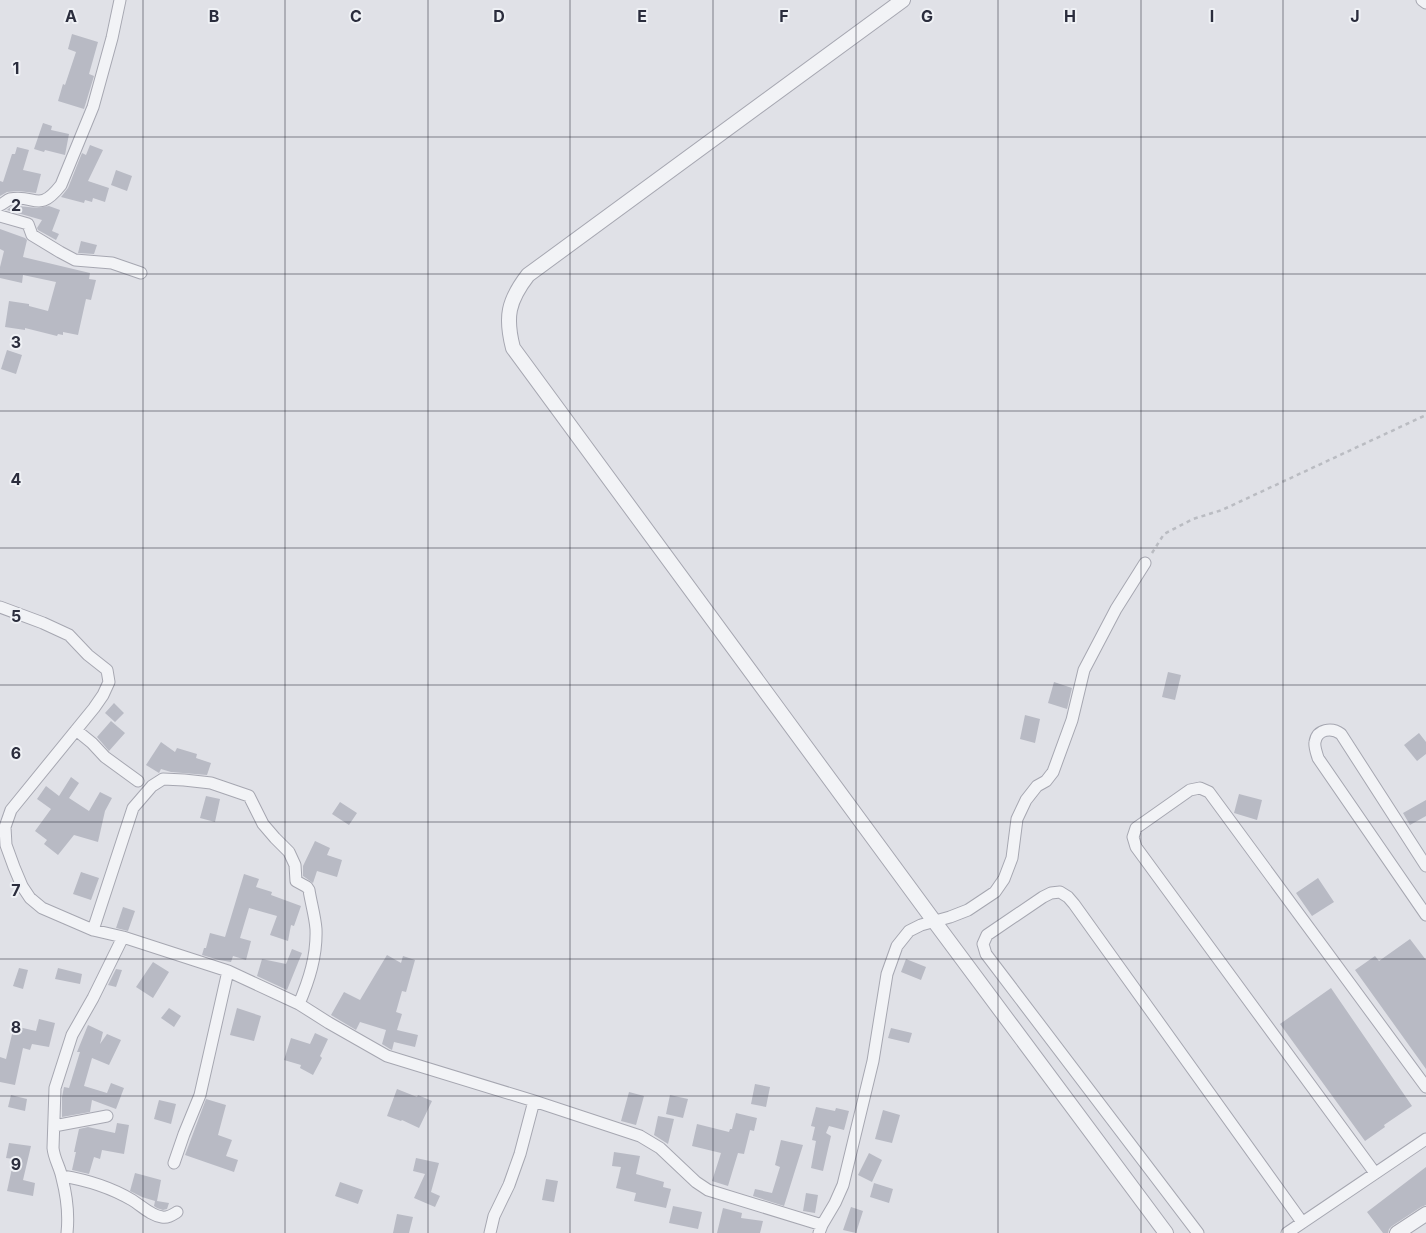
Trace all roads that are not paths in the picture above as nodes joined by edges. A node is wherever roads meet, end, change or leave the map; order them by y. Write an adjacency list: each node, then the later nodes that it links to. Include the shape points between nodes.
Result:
1 (120, 0): 5 (street, via 93,107 61,185 52,196 40,202 12,199)
2 (903, 0): 14 (street, via 528,275 512,300 509,330 513,348)
3 (1422, 0): 4 (street)
4 (1426, 3)
5 (0, 206)
6 (0, 216): 7 (street, via 28,224 32,235 75,260 112,263)
7 (141, 273)
8 (1145, 563): 14 (street, via 1084,670 1072,720 1053,772 1036,786 1017,819 1012,858 1004,879 995,892 968,910)
9 (0, 607): 10 (street, via 69,635 107,670 109,682 103,695)
10 (76, 730): 11 (street, via 105,757); 15 (street, via 11,810 5,827 6,845 30,898 42,908)
11 (138, 780)
12 (1426, 866): 13 (street, via 1341,734 1328,729 1320,733 1315,741 1318,758)
13 (1426, 915)
14 (934, 921): 30 (street, via 909,931 897,946 887,974 872,1061 843,1185); 33 (street)
15 (93, 930): 16 (street); 18 (street, via 133,808 152,786 163,779 184,780 211,783 249,796 264,824 289,852 295,865 296,881 309,890 316,929 315,950 311,974)
16 (123, 938): 17 (street); 22 (street, via 72,1035 55,1088)
17 (228, 970): 18 (street); 24 (street, via 200,1095)
18 (299, 1004): 20 (street, via 387,1056)
19 (1426, 1087): 25 (street, via 1209,792 1200,788 1190,790 1136,828 1133,837 1136,847)
20 (534, 1101): 30 (street, via 640,1136 660,1148 708,1190); 32 (street, via 520,1154)
21 (107, 1116): 22 (street)
22 (54, 1126): 26 (street, via 54,1158)
23 (1426, 1139): 25 (street)
24 (174, 1163)
25 (1375, 1173): 29 (street)
26 (62, 1176): 27 (street, via 110,1189 160,1217 166,1218); 31 (street, via 69,1216)
27 (176, 1212)
28 (1426, 1214): 36 (street)
29 (1302, 1222): 34 (street, via 1074,904 1060,892 1051,893 987,935 983,944 986,954); 35 (street)
30 (820, 1229)
31 (67, 1233)
32 (490, 1233)
33 (1166, 1233)
34 (1198, 1233)
35 (1287, 1233)
36 (1397, 1233)

